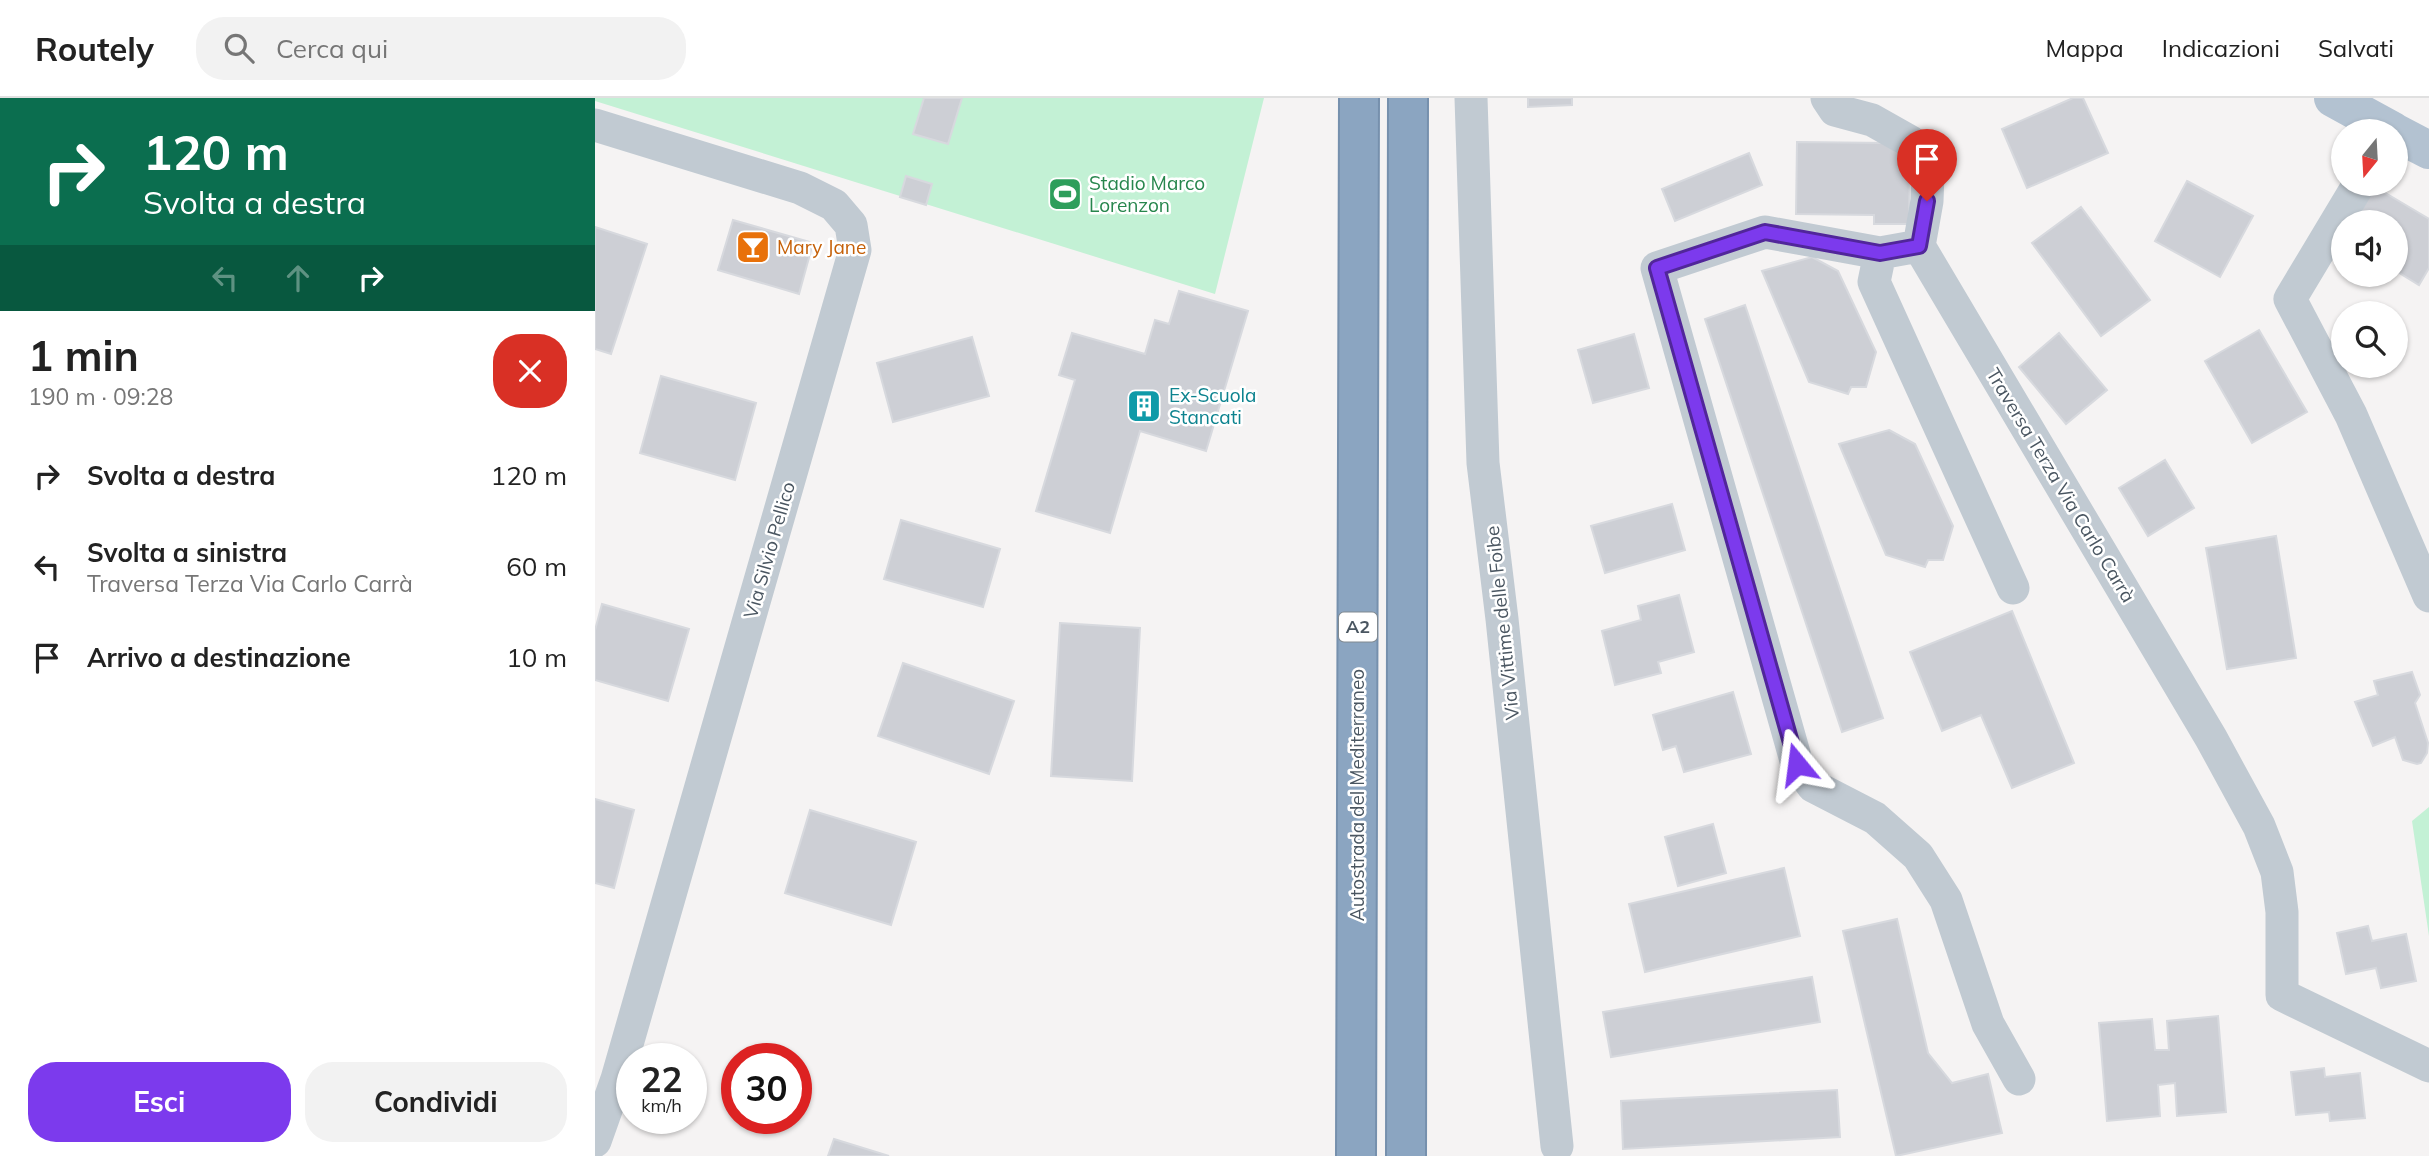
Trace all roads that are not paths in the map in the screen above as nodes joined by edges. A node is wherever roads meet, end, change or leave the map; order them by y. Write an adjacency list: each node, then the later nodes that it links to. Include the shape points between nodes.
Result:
1 (1359, 98): 20 (highway, Autostrada del Mediterraneo / A2)
2 (1408, 98): 21 (highway)
3 (1472, 98): 19 (street, Via Vittime delle Foibe, via 1483,463)
4 (1827, 98): 11 (street, via 1835,110 1872,120 1911,142 1928,174)
5 (2333, 98): 6 (main road)
6 (2371, 119)
7 (595, 125): 16 (street, Via Silvio Pellico, via 800,188 834,205 851,225 855,250)
8 (2408, 139): 9 (main road)
9 (2429, 150)
10 (2353, 196): 14 (street, via 2290,299 2351,415)
11 (1919, 246): 12 (street); 15 (street, Traversa Terza Via Carlo Carrà, via 2211,738 2259,827 2277,872 2282,995)
12 (1880, 253): 13 (street, via 1874,282); 17 (street, via 1765,232 1657,268 1797,764 1813,786 1875,818 1918,856 1946,900 1988,1024)
13 (2013, 588)
14 (2429, 596)
15 (2429, 1066)
16 (602, 1074): 18 (street, Via Silvio Pellico)
17 (2019, 1079)
18 (595, 1141)
19 (1557, 1146)
20 (1356, 1156)
21 (1406, 1156)

